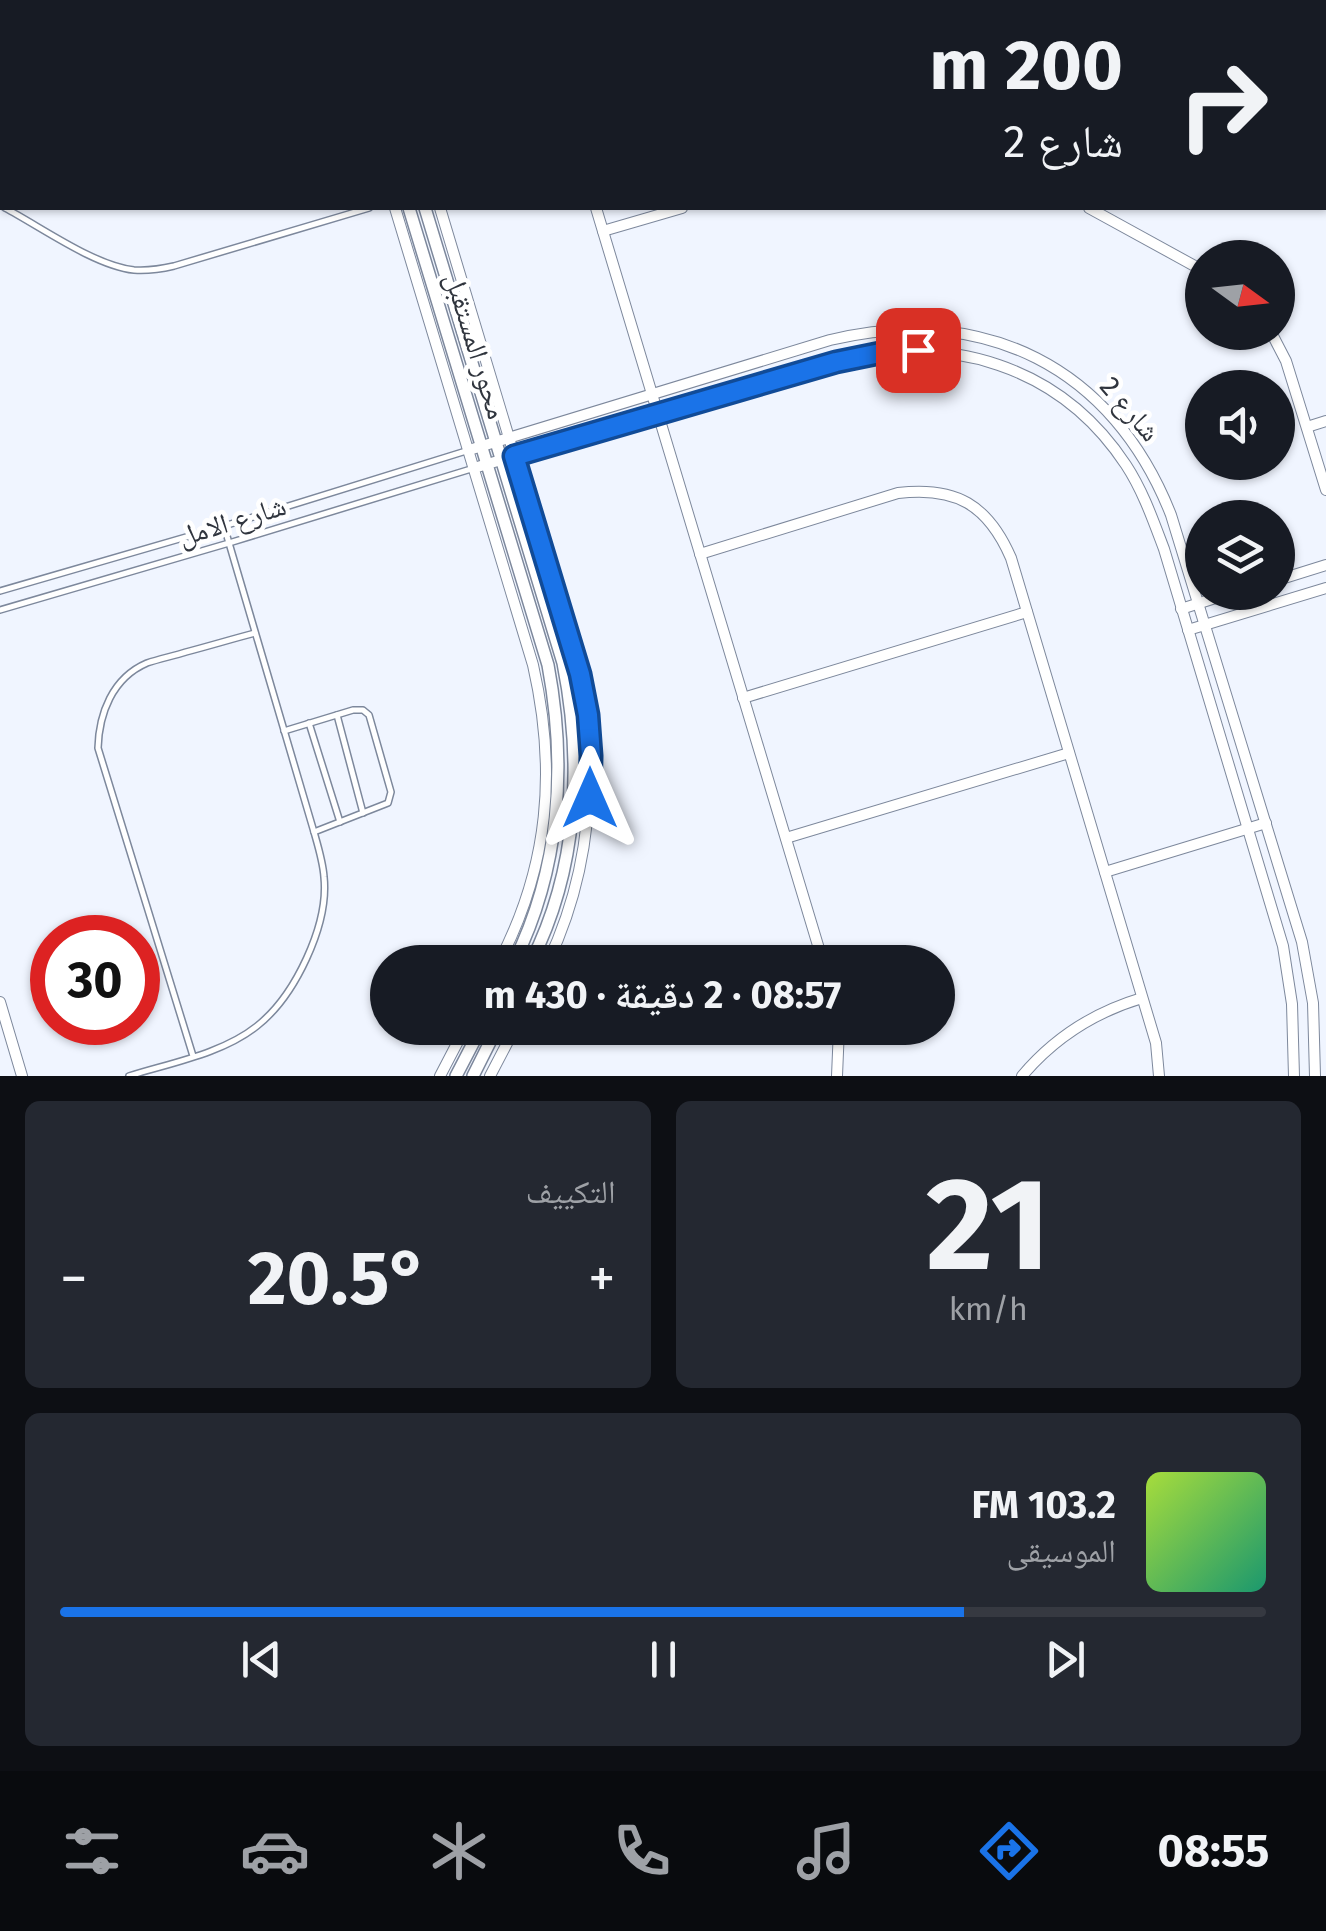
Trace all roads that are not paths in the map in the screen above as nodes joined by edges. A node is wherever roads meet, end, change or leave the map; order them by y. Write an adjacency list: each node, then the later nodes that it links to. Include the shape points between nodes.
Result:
1 (10, 210): 2 (lane, via 100,260 136,270 174,266)
2 (362, 210)
3 (397, 210): 18 (street)
4 (409, 210): 18 (street, محور المستقبل)
5 (427, 210): 17 (street, محور المستقبل)
6 (441, 210): 17 (street)
7 (597, 210): 10 (street)
8 (675, 210): 10 (street)
9 (1092, 210): 11 (street)
10 (603, 232): 13 (street)
11 (1185, 261)
12 (1280, 350): 16 (street)
13 (652, 394): 14 (street); 17 (street, شارع 2); 25 (street, شارع 2, via 863,332 934,329 1012,347 1082,388 1111,414 1162,491)
14 (658, 414): 19 (street, شارع 2); 24 (street); 31 (street, شارع 2, via 890,351 946,352 999,365 1060,397 1111,444 1152,516)
15 (1326, 422): 16 (street)
16 (1307, 427): 21 (street)
17 (503, 440): 18 (street, شارع 2); 19 (street, محور المستقبل)
18 (474, 448): 20 (street, محور المستقبل); 22 (lane, شارع الامل)
19 (508, 458): 20 (street, شارع 2); 52 (street, محور المستقبل, via 563,663 575,745 566,861); 53 (street, via 588,715 589,812 578,880)
20 (480, 466): 23 (lane, شارع الامل); 50 (street, via 546,738 539,850); 51 (street, محور المستقبل, via 548,665 558,735 553,841)
21 (1326, 490)
22 (224, 526): 23 (lane); 29 (lane, شارع الامل)
23 (228, 543): 32 (lane, شارع الامل); 37 (lane)
24 (700, 554): 34 (street, via 898,494 945,494 968,502 1001,536); 38 (street)
25 (1185, 561)
26 (1326, 565): 27 (street)
27 (1295, 575)
28 (1326, 588): 35 (street)
29 (0, 591)
30 (1185, 607): 31 (street)
31 (1181, 608): 36 (street, شارع 2)
32 (0, 610)
33 (1201, 610): 35 (street, شارع 2)
34 (1027, 612): 38 (street); 42 (street)
35 (1206, 624): 36 (street); 45 (street, شارع 2)
36 (1188, 630): 46 (street, شارع 2)
37 (255, 632): 41 (lane); 63 (lane, via 144,664 114,691 99,728 98,748)
38 (744, 698): 48 (street)
39 (336, 715): 40 (lane); 43 (lane); 43 (lane, via 359,709 369,716 391,792 384,806)
40 (310, 724): 41 (lane); 44 (lane)
41 (284, 732): 47 (lane)
42 (1069, 753): 48 (street); 49 (street)
43 (363, 814): 44 (lane)
44 (340, 822): 47 (lane)
45 (1266, 823): 46 (street); 74 (street, شارع 2, via 1308,972)
46 (1248, 829): 49 (street); 73 (street, شارع 2, via 1288,975)
47 (314, 832): 63 (lane, via 325,878 306,959 256,1026)
48 (786, 838): 54 (street)
49 (1105, 872): 55 (street)
50 (507, 945)
51 (521, 945)
52 (538, 945)
53 (555, 945)
54 (818, 945)
55 (1142, 998): 71 (street, via 1071,1031); 72 (street)
56 (0, 1002): 57 (street)
57 (3, 1021): 64 (street)
58 (457, 1045): 66 (street)
59 (472, 1045): 67 (street)
60 (488, 1045): 68 (street)
61 (506, 1045): 69 (street)
62 (838, 1045): 70 (street)
63 (194, 1056): 65 (lane)
64 (22, 1076)
65 (129, 1076)
66 (440, 1076)
67 (456, 1076)
68 (472, 1076)
69 (490, 1076)
70 (837, 1076)
71 (1022, 1076)
72 (1159, 1076)
73 (1294, 1076)
74 (1315, 1076)

